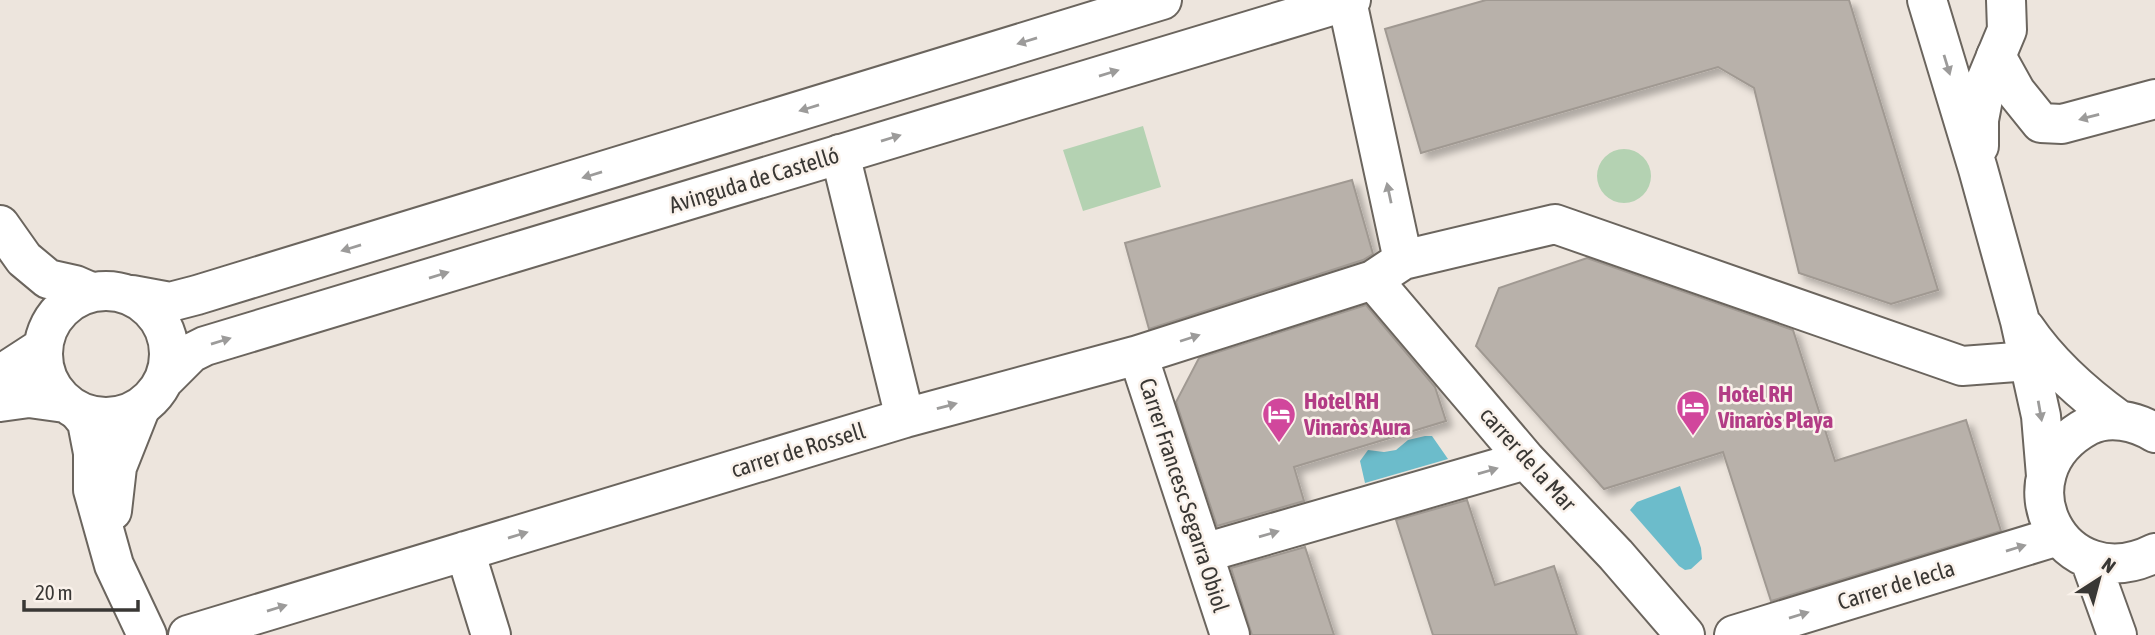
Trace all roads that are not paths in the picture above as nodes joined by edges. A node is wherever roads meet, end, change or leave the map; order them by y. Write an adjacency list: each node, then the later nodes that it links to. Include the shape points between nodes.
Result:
1 (1162, 0): 13 (street, one-way to 13, via 197,295 170,302)
2 (1927, 0): 8 (street, one-way to 8)
3 (2006, 0): 5 (street, via 2007,30)
4 (1349, 1): 7 (street, Avinguda de Castelló, one-way to 4); 11 (street, carrer de la Mar, one-way to 4)
5 (1996, 56): 6 (street, one-way to 5, via 2063,124 2042,123 2016,92); 8 (street, via 1979,120)
6 (2155, 99)
7 (840, 154): 19 (street, Avinguda de Castelló, one-way to 7, via 205,346); 23 (street)
8 (1978, 169): 14 (street)
9 (0, 226): 10 (street)
10 (24, 259): 12 (street, via 48,279); 15 (street, via 43,327)
11 (1388, 270): 16 (street, carrer de Rossell, one-way to 11); 17 (street, carrer de Rossell, via 1555,223 1962,366); 26 (street, carrer de la Mar)
12 (91, 292): 13 (street); 15 (street, via 61,309)
13 (132, 295): 19 (street, via 151,309 164,327 171,352)
14 (2020, 321): 17 (street); 24 (street, via 2067,378)
15 (43, 344): 18 (street); 21 (street, via 47,373 55,391)
16 (1138, 355): 23 (street, carrer de Rossell, one-way to 16); 30 (street, Carrer Francesc Segarra Obiol)
17 (2028, 361): 27 (street, one-way to 27, via 2041,416)
18 (0, 375)
19 (166, 378): 22 (street)
20 (0, 402): 21 (street, via 29,398)
21 (71, 407): 22 (street, via 98,418); 33 (street, via 87,422 93,490)
22 (140, 409): 33 (street, via 117,467 112,511)
23 (905, 418): 29 (street, carrer de Rossell, one-way to 23)
24 (2119, 420): 25 (street); 27 (street, via 2094,423 2072,435 2055,453)
25 (2155, 433)
26 (1526, 460): 30 (street, one-way to 26); 38 (street, carrer de la Mar)
27 (2046, 476): 28 (street, via 2048,517)
28 (2058, 536): 32 (street); 39 (street, Carrer de Iecla, one-way to 28)
29 (465, 551): 35 (street, carrer de Rossell, one-way to 29); 36 (street)
30 (1204, 553): 37 (street, Carrer Francesc Segarra Obiol)
31 (2155, 555): 32 (street, via 2112,564)
32 (2090, 560): 40 (street)
33 (114, 565): 34 (street)
34 (147, 635)
35 (188, 635)
36 (491, 635)
37 (1230, 635)
38 (1685, 635)
39 (1734, 635)
40 (2117, 635)

